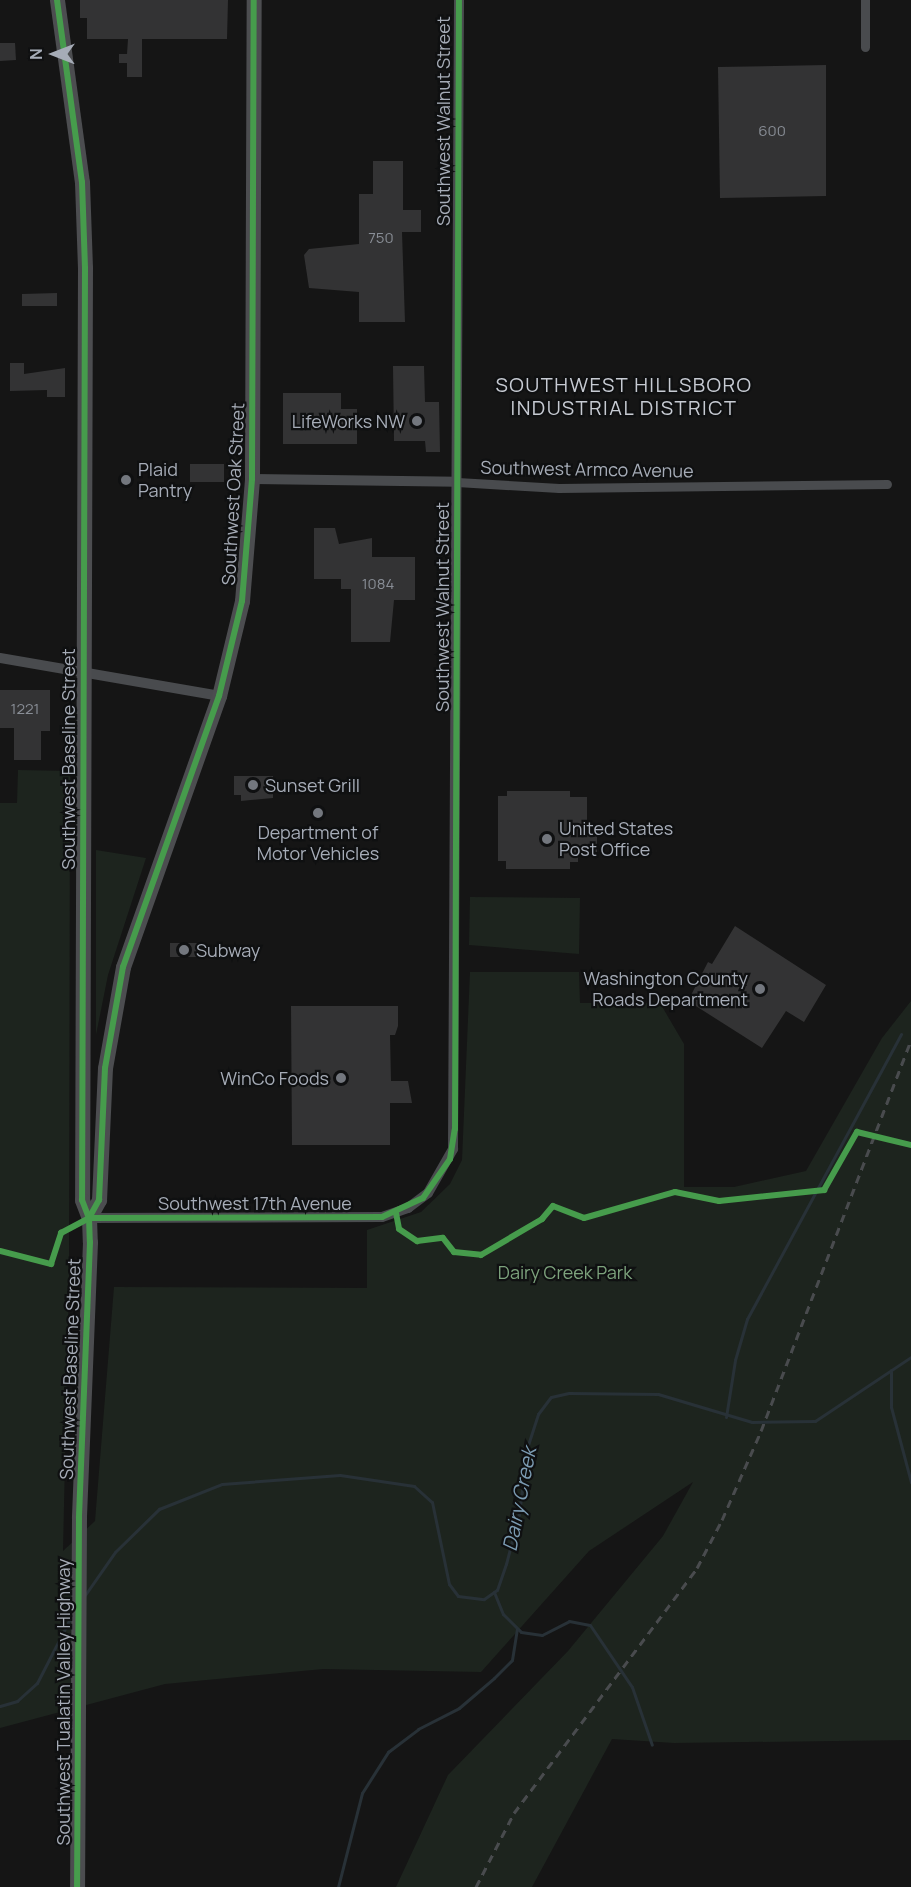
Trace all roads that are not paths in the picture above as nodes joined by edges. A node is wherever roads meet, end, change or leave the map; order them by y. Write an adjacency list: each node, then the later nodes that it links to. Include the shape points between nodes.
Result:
1 (57, 0): 10 (highway, Southwest Baseline Street, via 84,206)
2 (254, 0): 6 (highway, Southwest Oak Street)
3 (459, 0): 7 (street, Southwest Walnut Street)
4 (865, 0): 5 (street)
5 (864, 47)
6 (252, 479): 7 (street, Southwest Armco Avenue); 11 (highway, Southwest Oak Street, via 242,601)
7 (457, 482): 8 (street, Southwest Armco Avenue, via 559,488); 12 (street, Southwest Walnut Street, via 455,1129 447,1167)
8 (887, 484)
9 (0, 658): 10 (street)
10 (84, 671): 11 (street); 13 (highway, Southwest Baseline Street, via 82,1189)
11 (219, 696): 13 (highway, Southwest Oak Street, via 123,966 105,1068 99,1200)
12 (418, 1202): 13 (street, Southwest 17th Avenue, via 372,1218)
13 (89, 1218): 14 (highway, Southwest Baseline Street)
14 (79, 1518): 15 (highway, Southwest Tualatin Valley Highway)
15 (77, 1887)

